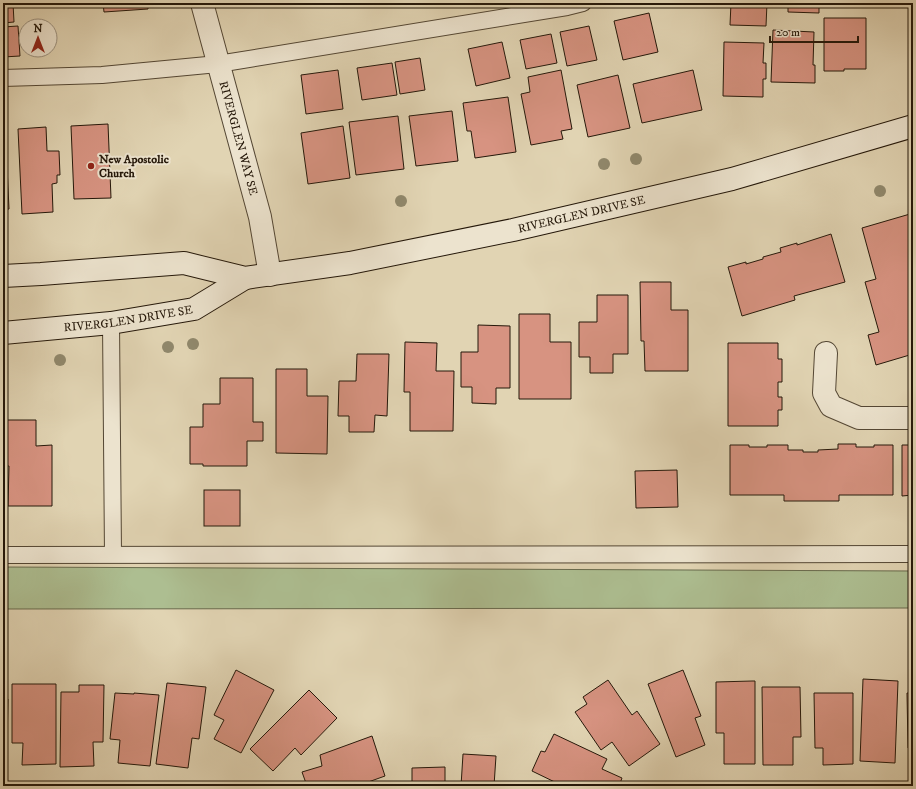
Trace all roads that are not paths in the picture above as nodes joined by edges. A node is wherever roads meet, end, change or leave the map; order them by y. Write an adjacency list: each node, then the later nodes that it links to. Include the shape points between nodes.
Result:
1 (202, 3): 3 (street, RIVERGLEN WAY SE)
2 (583, 3): 3 (lane)
3 (218, 64): 4 (lane, via 102,75); 6 (street, RIVERGLEN WAY SE, via 260,217)
4 (3, 78)
5 (913, 126): 6 (street, RIVERGLEN DRIVE SE, via 732,179 513,230 350,263)
6 (270, 275): 8 (street, RIVERGLEN DRIVE SE)
7 (3, 276): 8 (street, RIVERGLEN DRIVE SE, via 184,263)
8 (245, 278): 9 (street, RIVERGLEN DRIVE SE, via 194,309)
9 (111, 323): 10 (street, RIVERGLEN DRIVE SE); 13 (lane)
10 (3, 333)
11 (826, 352): 12 (street, via 824,393 831,406 859,418)
12 (913, 418)
13 (113, 554): 14 (lane); 15 (lane)
14 (913, 554)
15 (3, 555)

